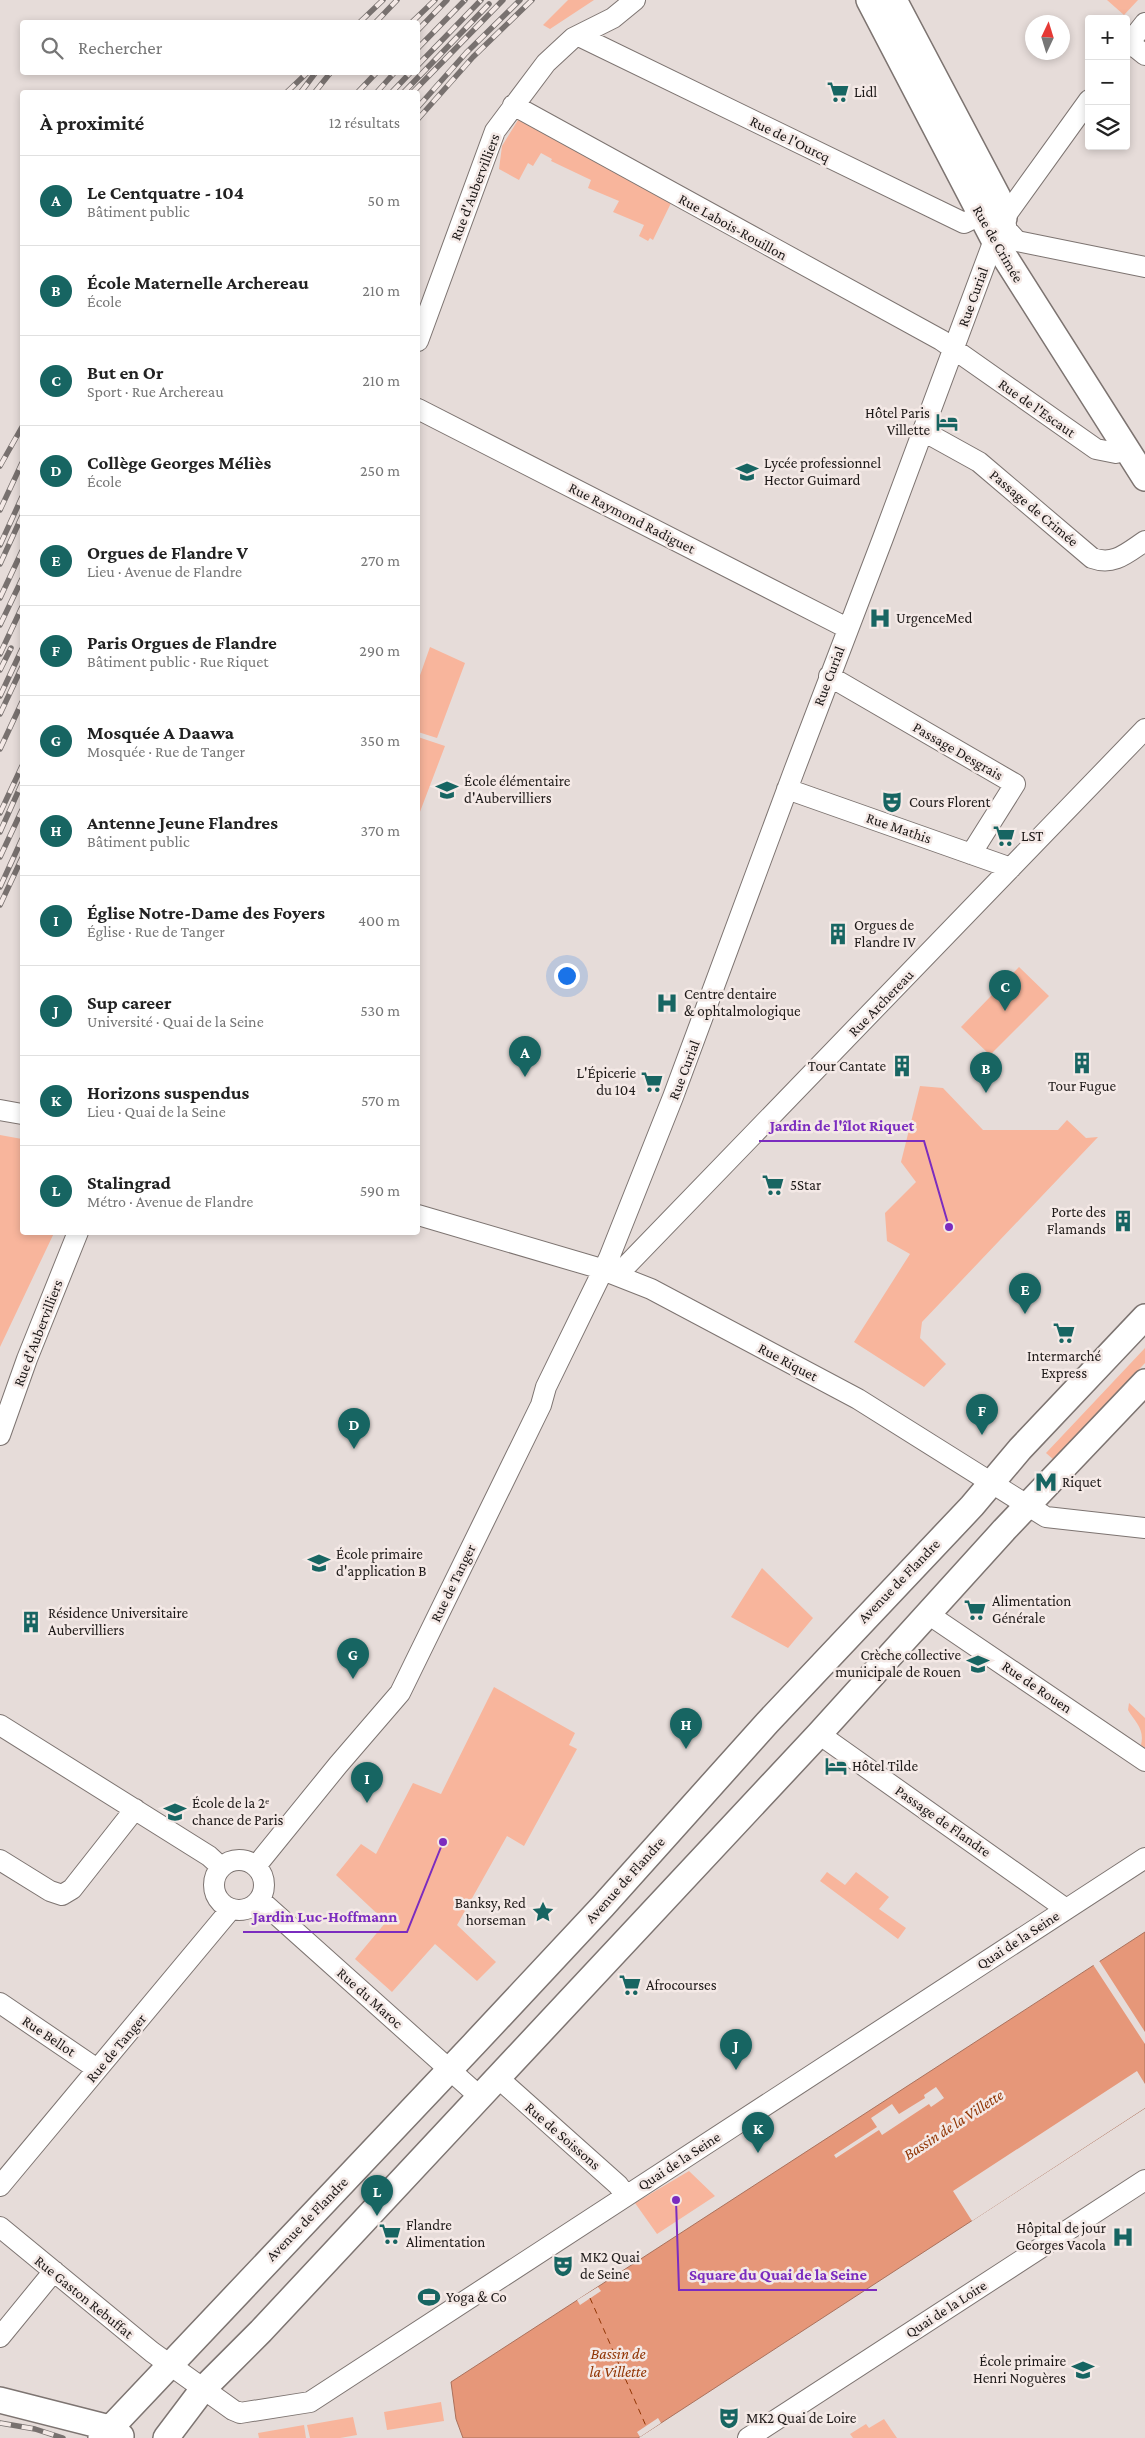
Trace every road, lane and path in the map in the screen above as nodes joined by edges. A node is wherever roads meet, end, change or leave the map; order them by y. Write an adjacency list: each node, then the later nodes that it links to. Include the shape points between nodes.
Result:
1 (635, 0): 5 (street, Rue d'Aubervilliers, via 613,18)
2 (869, 0): 9 (main road, Rue de Crimée)
3 (894, 0): 9 (main road, Rue de Crimée)
4 (1145, 23): 6 (street)
5 (579, 36): 7 (street, Rue d'Aubervilliers, via 546,63); 9 (street, Rue de l'Ourcq, via 964,223)
6 (1134, 48)
7 (513, 105): 13 (street, Rue d'Aubervilliers, via 495,131); 14 (street, Rue Labois-Rouillon)
8 (1085, 105): 9 (street, Rue Curial)
9 (995, 220): 10 (street, via 1014,239); 12 (main road, Rue de Crimée); 14 (street, Rue Curial)
10 (1039, 247): 11 (street); 12 (street, via 1021,259)
11 (1145, 267)
12 (1015, 275): 17 (main road, Rue de Crimée)
13 (420, 336)
14 (954, 349): 16 (street, Rue Curial); 17 (street, Rue de l'Escaut, via 1096,449 1116,453)
15 (420, 410): 20 (street, Rue Raymond Radiguet)
16 (923, 431): 19 (street, Passage de Crimée, via 979,462 1092,558 1103,562 1112,560); 20 (street, Rue Curial)
17 (1126, 450): 18 (main road, Rue de Crimée)
18 (1145, 478)
19 (1145, 541)
20 (847, 628): 21 (street, Rue Curial)
21 (829, 676): 23 (street, Rue Curial); 24 (street, Passage Desgrais, via 1015,784)
22 (1145, 729): 25 (street, Rue Archereau)
23 (788, 789): 24 (street, Rue Mathis); 30 (street, Rue Curial)
24 (971, 854): 25 (street, Rue Mathis)
25 (1011, 868): 30 (street, Rue Archereau, via 627,1265)
26 (0, 1110): 27 (street)
27 (20, 1114)
28 (420, 1216): 30 (street, Rue Riquet)
29 (77, 1235): 33 (street, Rue d'Aubervilliers)
30 (609, 1272): 34 (street, Rue Riquet, via 651,1289 858,1399); 44 (street, Rue de Tanger, via 546,1387 541,1405 400,1693)
31 (1145, 1317): 34 (main road, Avenue de Flandre)
32 (1145, 1382): 35 (main road)
33 (0, 1435)
34 (991, 1482): 35 (street, Rue Riquet); 51 (main road, Avenue de Flandre)
35 (1028, 1506): 36 (street, Rue Riquet, via 1046,1517); 37 (main road)
36 (1145, 1528)
37 (928, 1614): 39 (main road); 40 (street, Rue de Rouen)
38 (0, 1724): 41 (street)
39 (819, 1734): 48 (street, Passage de Flandre); 52 (main road)
40 (1145, 1761)
41 (135, 1809): 43 (street, via 72,1889 62,1894 50,1891); 45 (street)
42 (1145, 1858): 48 (street, Quai de la Seine)
43 (0, 1860)
44 (256, 1866): 45 (street, via 240,1860); 46 (street, via 264,1888)
45 (221, 1867): 47 (street, via 214,1880 214,1891 218,1900)
46 (260, 1900): 47 (street, via 246,1909); 51 (street, Rue du Maroc)
47 (231, 1909): 50 (street, Rue de Tanger)
48 (1066, 1909): 56 (street, Quai de la Seine)
49 (0, 2003): 50 (street, Rue Bellot)
50 (97, 2069): 55 (street, Rue de Tanger)
51 (450, 2069): 53 (street, Rue du Maroc); 60 (main road, Avenue de Flandre)
52 (497, 2077): 53 (main road); 56 (street, Rue de Soissons, via 618,2185)
53 (479, 2096): 61 (main road, via 261,2331)
54 (1145, 2180): 65 (street, Quai de la Loire)
55 (0, 2186)
56 (626, 2196): 61 (street, Quai de la Seine, via 310,2402 240,2413)
57 (0, 2227): 58 (street, Rue Gaston Rebuffat)
58 (54, 2271): 59 (street); 60 (street, Rue Gaston Rebuffat)
59 (0, 2337)
60 (170, 2364): 61 (street, Quai de la Seine); 63 (main road, Avenue de Flandre)
61 (203, 2388): 64 (main road)
62 (0, 2400): 63 (main road)
63 (111, 2435)
64 (166, 2438)
65 (748, 2438)

